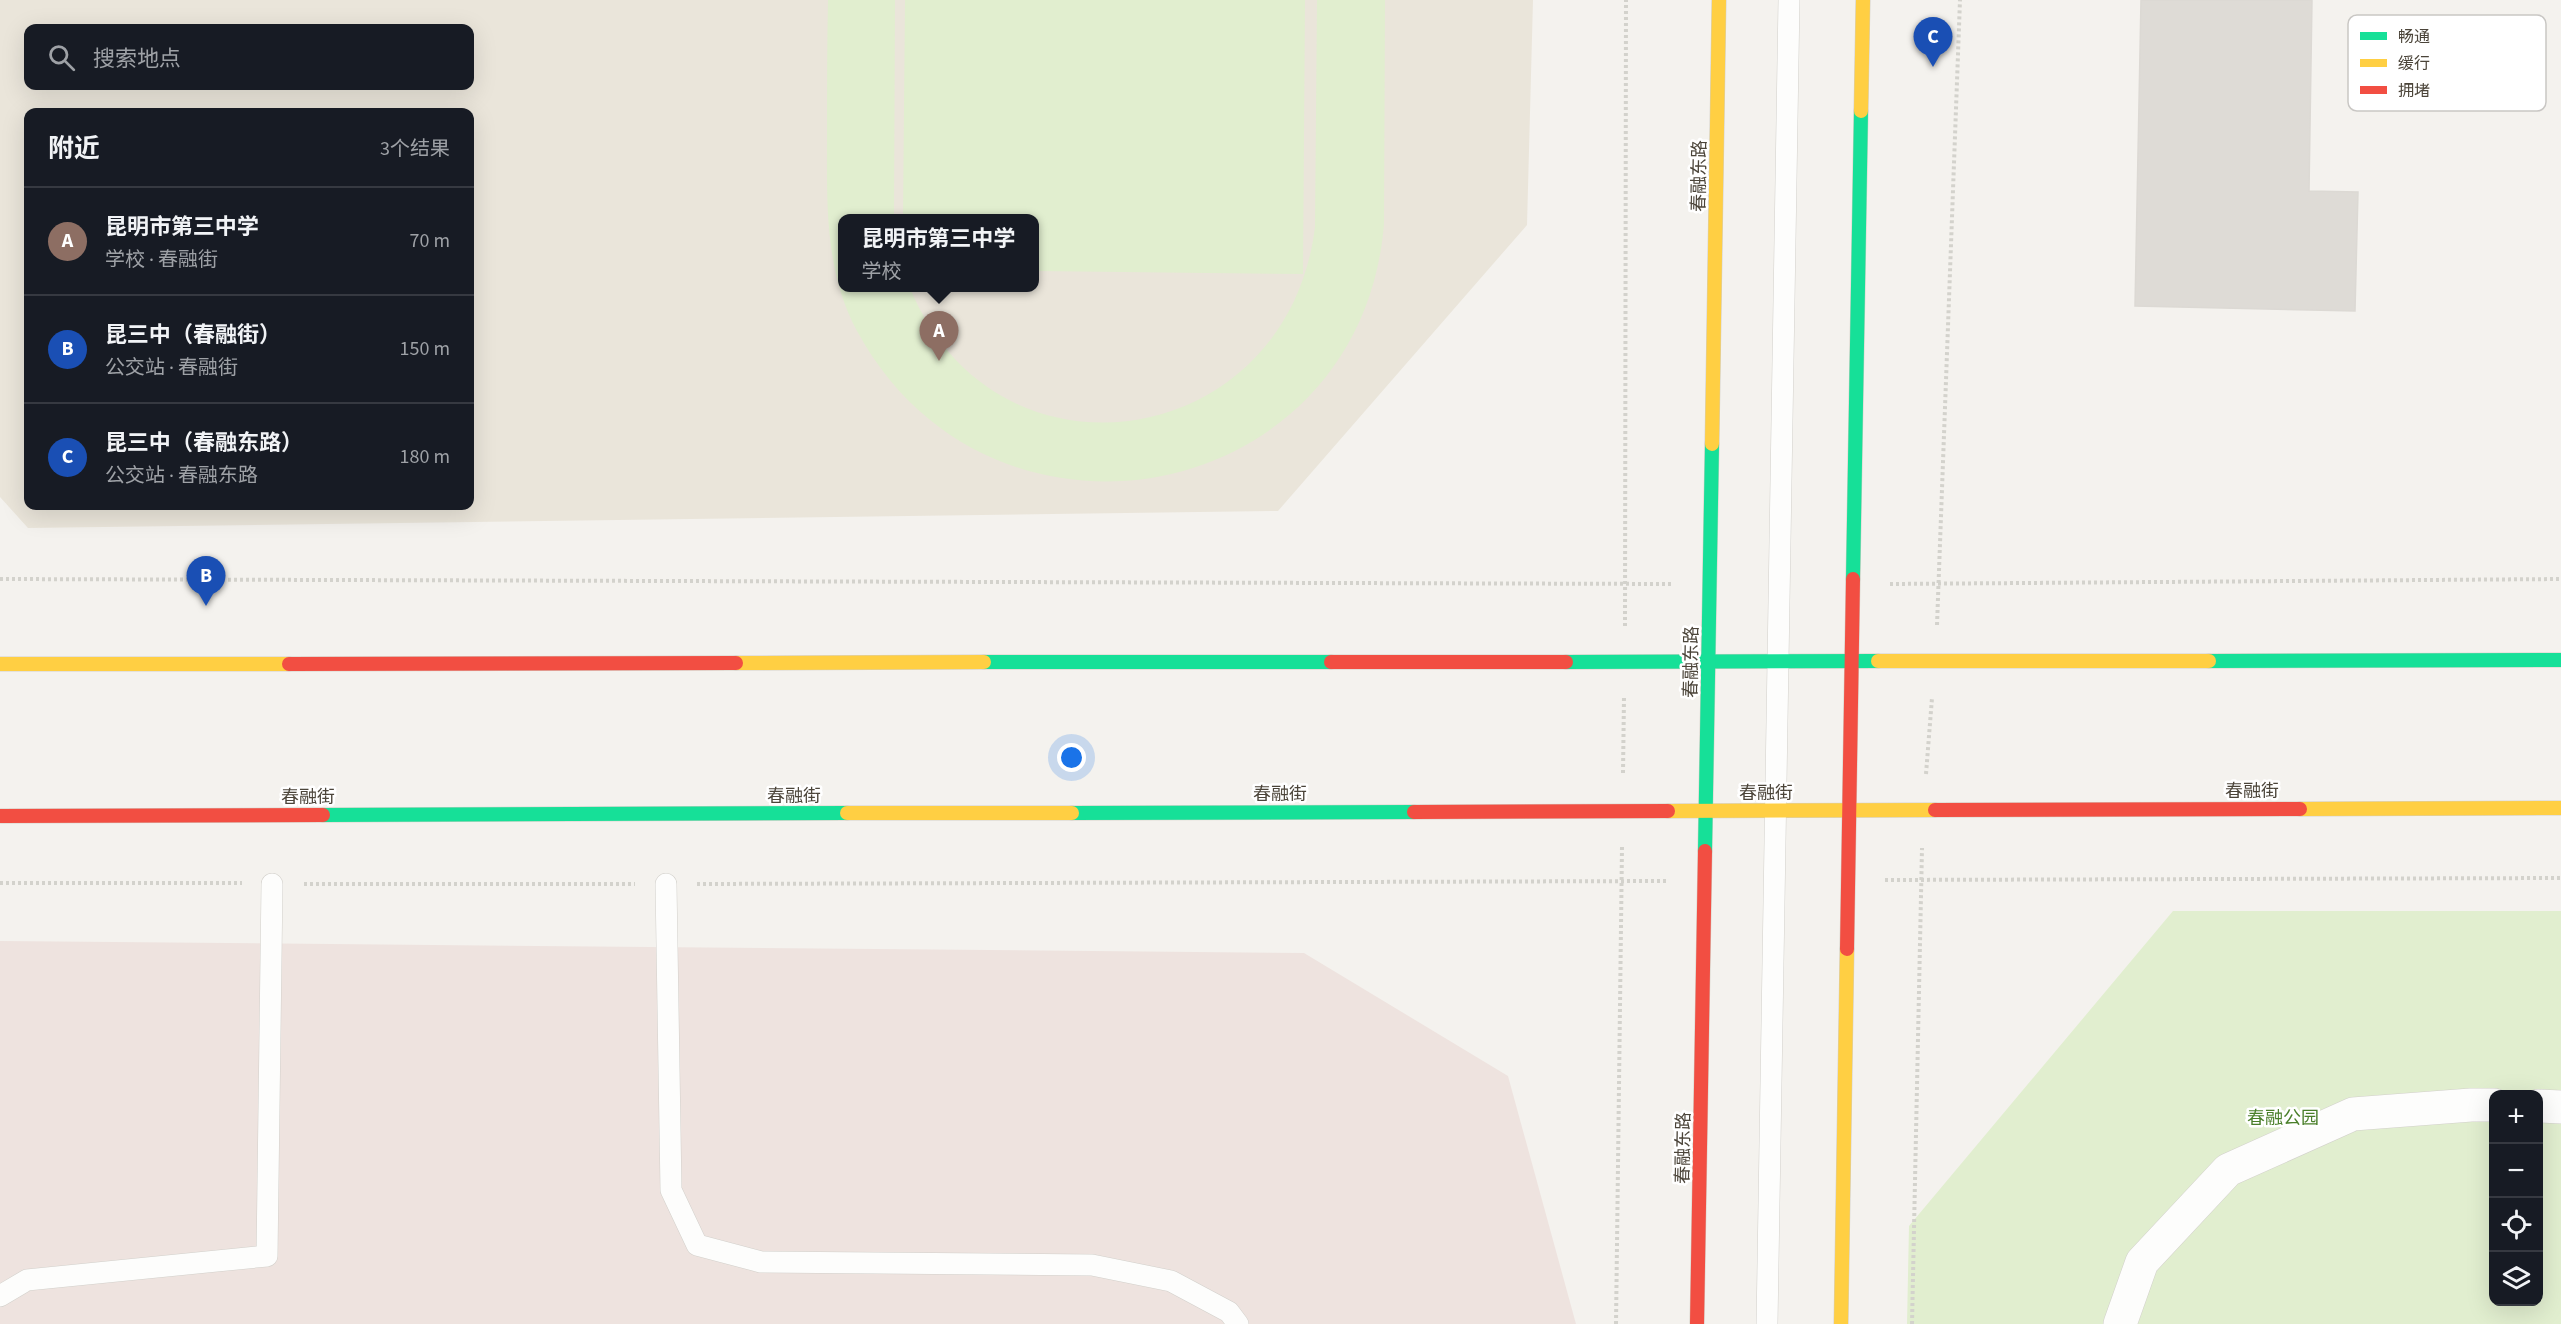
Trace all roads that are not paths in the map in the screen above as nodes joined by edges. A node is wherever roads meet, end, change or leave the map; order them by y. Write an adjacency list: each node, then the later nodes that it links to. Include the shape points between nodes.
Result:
1 (1719, 0): 7 (main road, 春融东路)
2 (1789, 0): 5 (lane)
3 (1863, 0): 6 (main road)
4 (2561, 660): 6 (main road)
5 (1778, 661): 6 (main road); 7 (main road); 12 (lane)
6 (1852, 661): 10 (main road)
7 (1709, 662): 8 (main road); 11 (main road, 春融东路)
8 (0, 664)
9 (2561, 808): 10 (main road, 春融街)
10 (1849, 810): 12 (main road, 春融街); 23 (main road)
11 (1707, 811): 12 (main road, 春融街); 13 (main road, 春融街); 21 (main road, 春融东路)
12 (1776, 811): 22 (lane)
13 (0, 816)
14 (272, 884): 19 (lane, via 267,1256 27,1280)
15 (666, 884): 20 (lane, via 672,1190 697,1245 761,1262 1092,1265 1171,1281 1229,1312)
16 (2482, 1105): 24 (street, via 2353,1114 2228,1170 2142,1262)
17 (2543, 1106): 18 (street)
18 (2561, 1107)
19 (0, 1296)
20 (1238, 1324)
21 (1697, 1324)
22 (1767, 1324)
23 (1841, 1324)
24 (2120, 1324)

